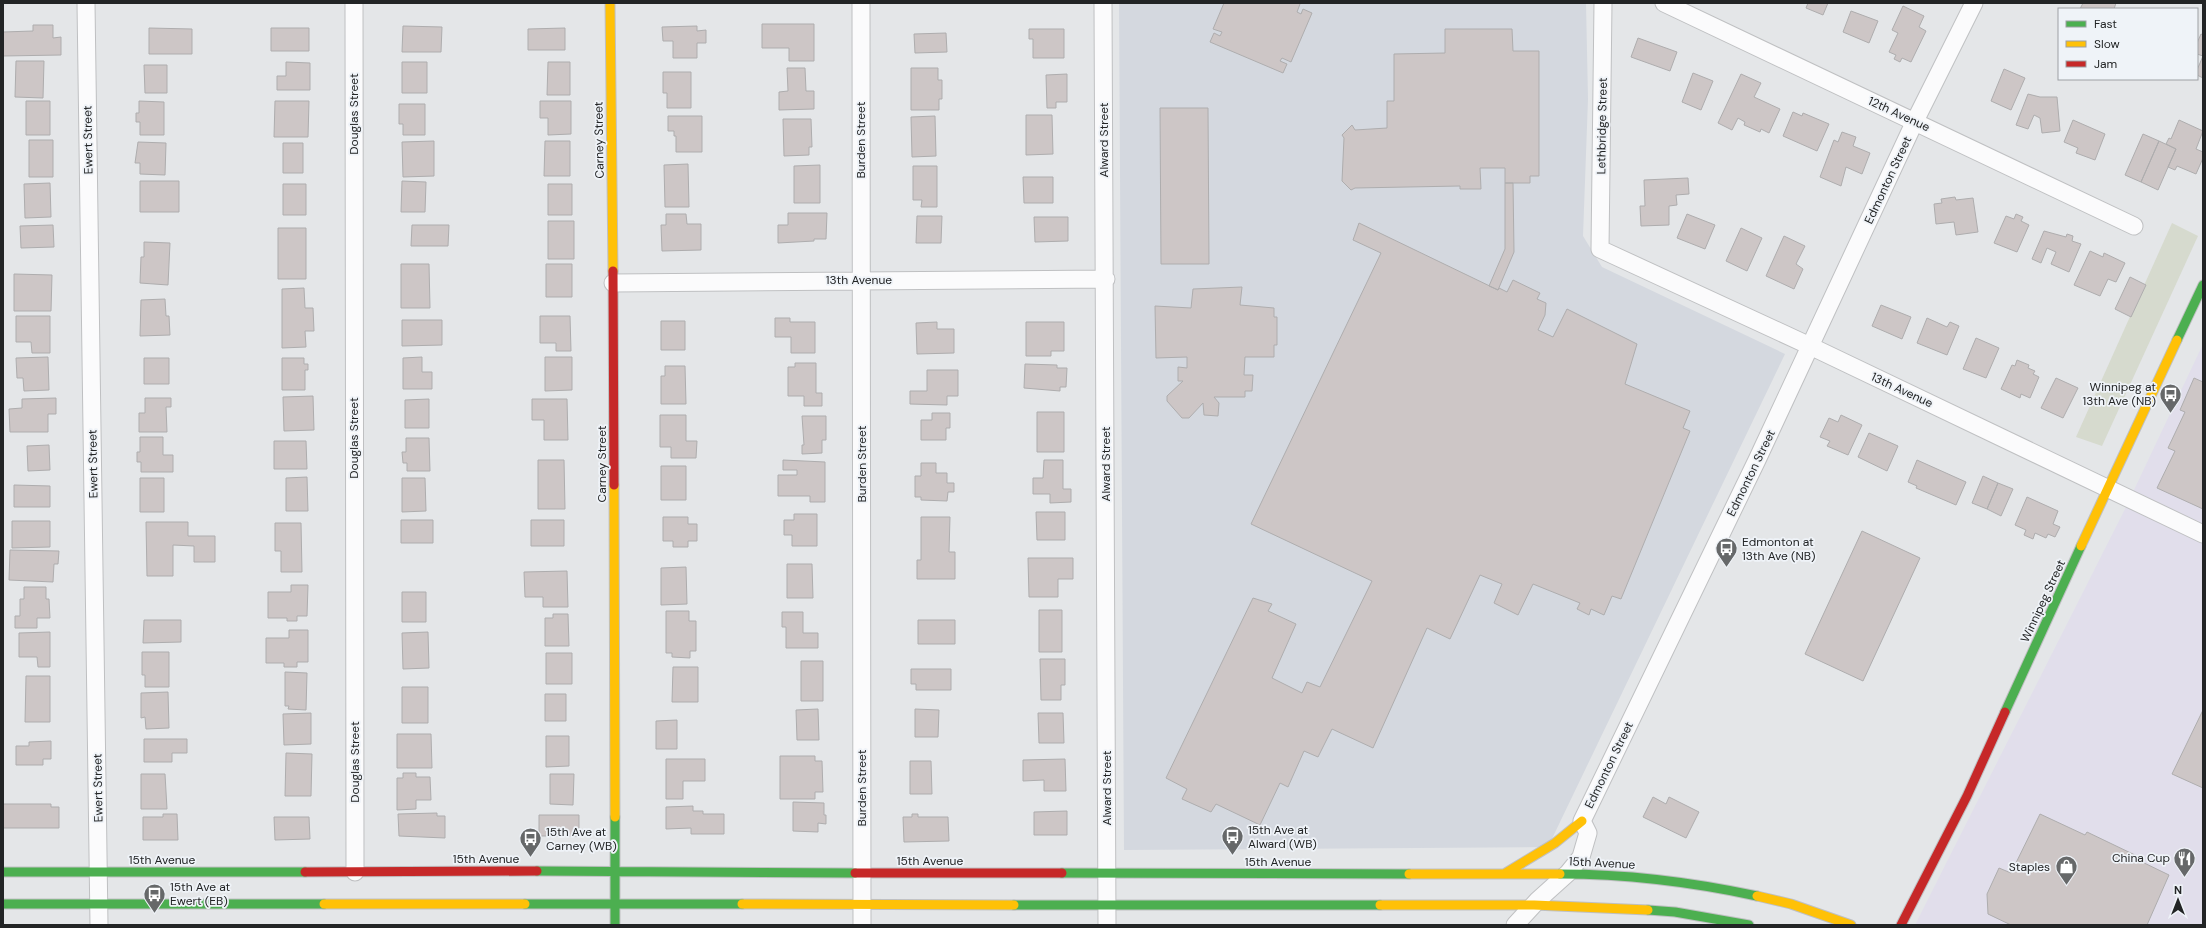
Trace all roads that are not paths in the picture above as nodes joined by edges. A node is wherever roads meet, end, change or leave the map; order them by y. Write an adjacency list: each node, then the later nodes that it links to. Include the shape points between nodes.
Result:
1 (86, 3): 21 (street, Ewert Street)
2 (354, 3): 22 (street, Douglas Street)
3 (610, 3): 14 (main road, Carney Street)
4 (861, 3): 12 (street, Burden Street)
5 (1103, 3): 13 (street, Alward Street)
6 (1603, 3): 11 (street, Lethbridge Street)
7 (1664, 3): 9 (street, 12th Avenue)
8 (1974, 3): 9 (street, Edmonton Street)
9 (1915, 121): 10 (street, 12th Avenue); 16 (street, Edmonton Street)
10 (2134, 226)
11 (1600, 249): 16 (street, 13th Avenue)
12 (862, 280): 13 (street, 13th Avenue); 14 (street, 13th Avenue); 24 (street, Burden Street)
13 (1106, 280): 25 (street, Alward Street)
14 (613, 283): 23 (main road, Carney Street)
15 (2203, 286): 17 (main road, Winnipeg Street)
16 (1810, 346): 17 (street, 13th Avenue); 19 (street, Edmonton Street, via 1754,468)
17 (2108, 487): 18 (street, 13th Avenue); 41 (main road, Winnipeg Street, via 1967,796)
18 (2203, 534)
19 (1582, 821): 26 (street, Edmonton Street, via 1588,833 1580,857); 27 (main road, via 1555,843)
20 (3, 872): 21 (main road, 15th Avenue)
21 (99, 872): 22 (main road, 15th Avenue); 29 (street, Ewert Street)
22 (355, 872): 23 (main road, 15th Avenue)
23 (615, 872): 24 (main road, 15th Avenue); 30 (main road, Carney Street)
24 (862, 873): 25 (main road, 15th Avenue); 31 (street, Burden Street)
25 (1107, 873): 27 (main road, 15th Avenue); 32 (street, Alward Street)
26 (1568, 873): 27 (main road, 15th Avenue); 33 (street, Edmonton Street); 40 (main road, 15th Avenue, via 1682,881 1741,892)
27 (1503, 874)
28 (3, 904): 29 (main road)
29 (100, 904): 30 (main road); 34 (street, Ewert Street)
30 (615, 904): 31 (main road); 35 (main road, Carney Street)
31 (862, 904): 32 (main road); 36 (street, Burden Street)
32 (1108, 904): 33 (main road); 37 (street, Alward Street)
33 (1534, 905): 38 (street, Edmonton Street); 39 (main road, via 1660,910)
34 (99, 925)
35 (615, 925)
36 (862, 925)
37 (1108, 925)
38 (1514, 925)
39 (1749, 925)
40 (1850, 925)
41 (1901, 925)

